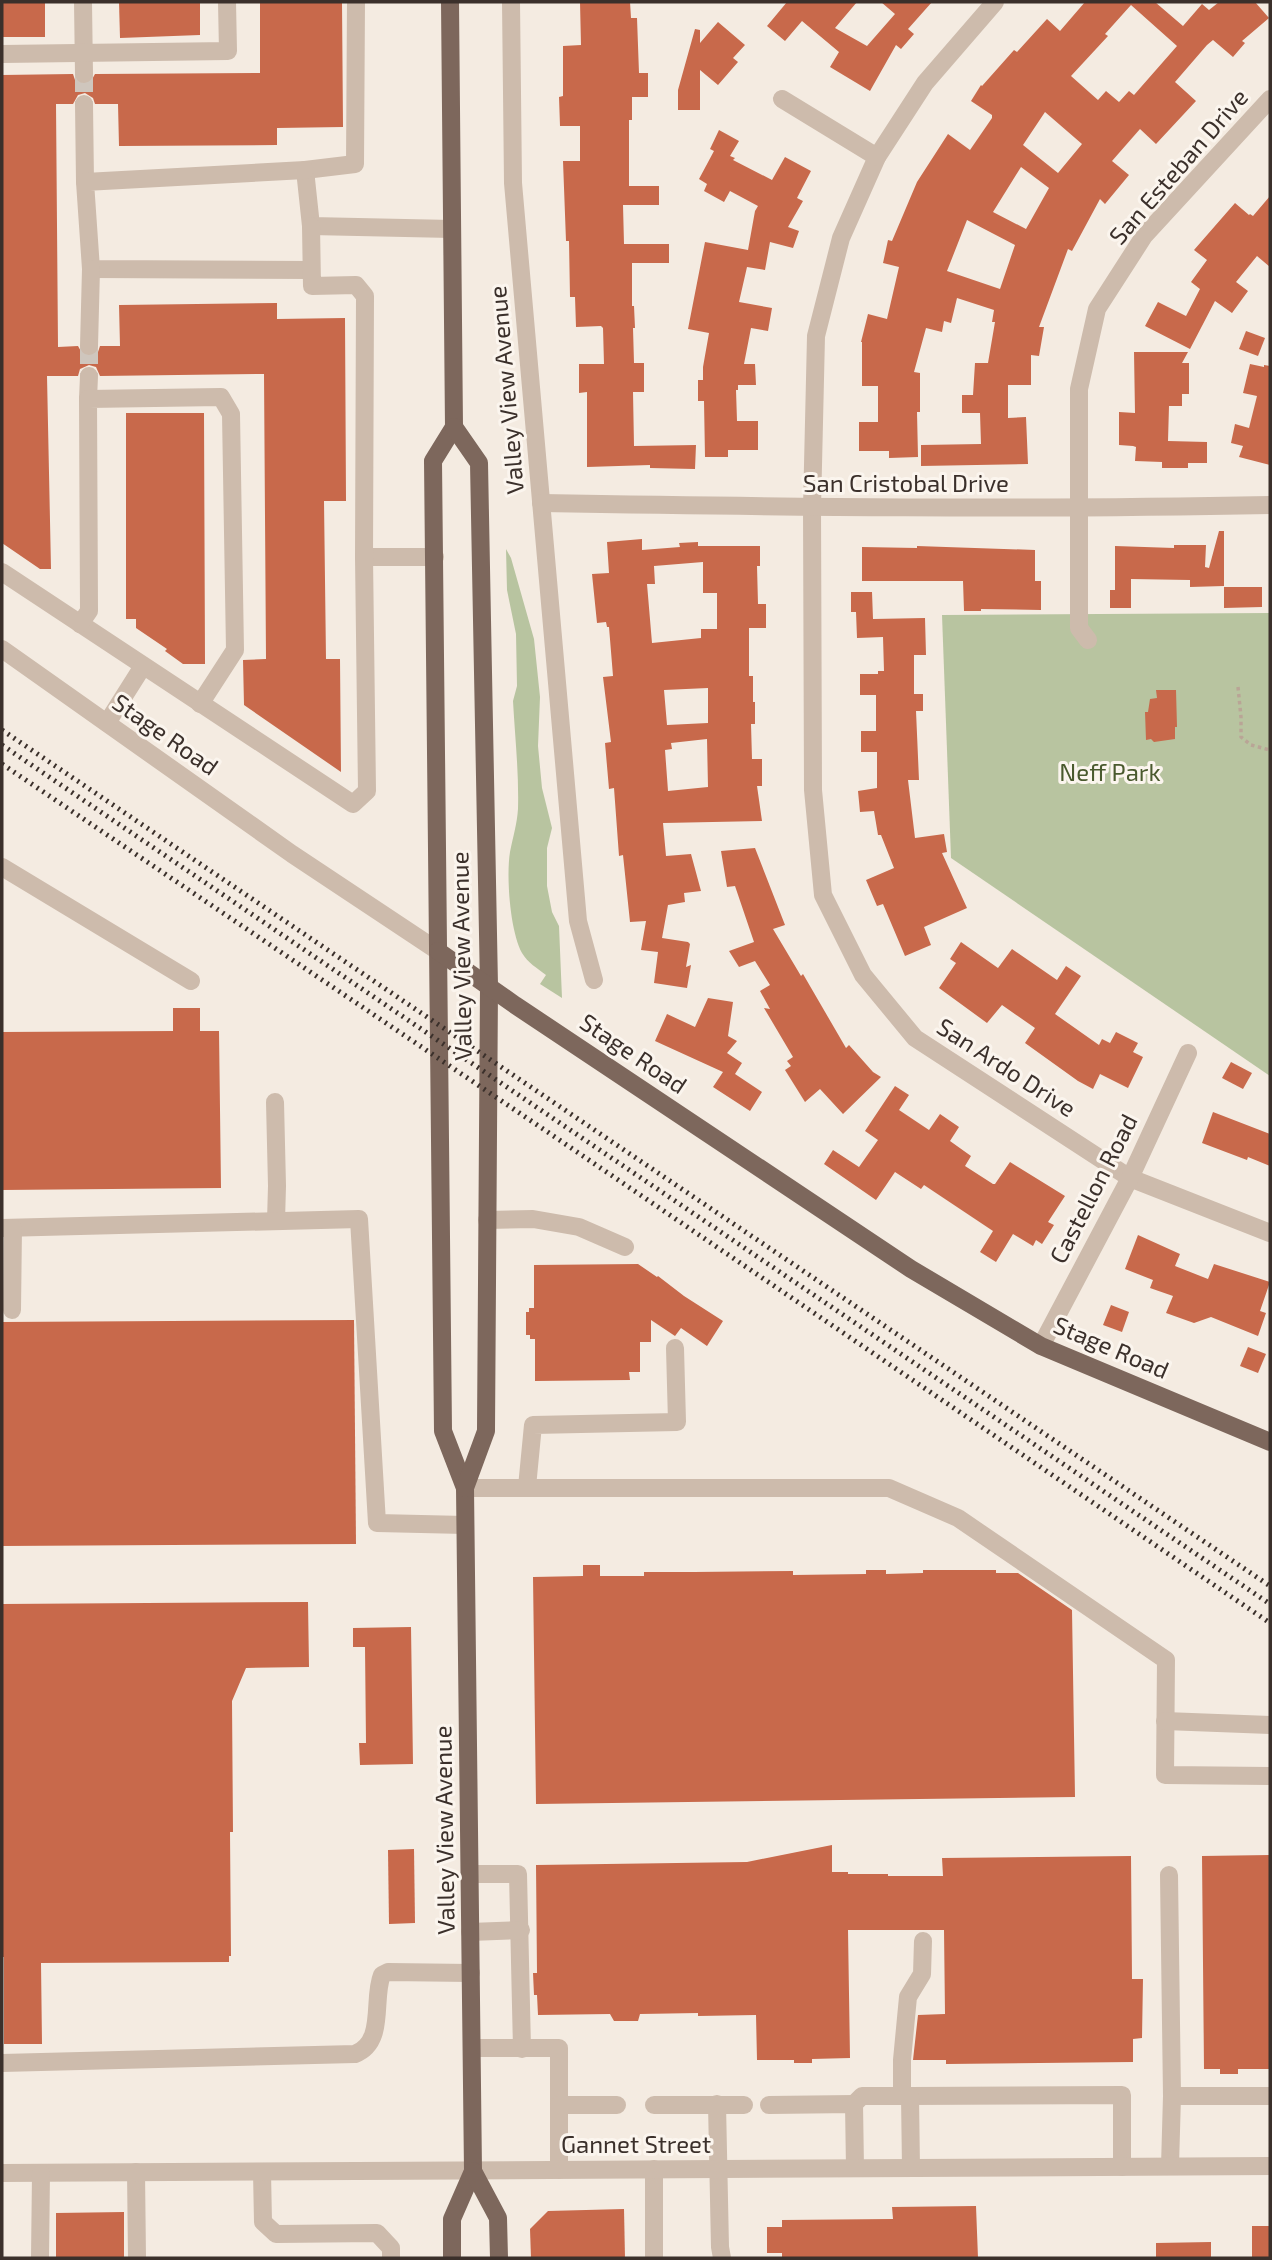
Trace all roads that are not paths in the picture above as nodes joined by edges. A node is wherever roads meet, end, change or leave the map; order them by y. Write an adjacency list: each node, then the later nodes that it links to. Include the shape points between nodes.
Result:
1 (83, 2): 7 (street)
2 (227, 2): 7 (street, via 228,51)
3 (356, 2): 14 (street, via 355,164)
4 (450, 2): 17 (main road, Valley View Avenue)
5 (511, 2): 24 (street, Valley View Avenue, via 513,183)
6 (995, 2): 13 (street, San Ardo Drive, via 925,83)
7 (84, 53): 8 (street); 9 (street)
8 (2, 54)
9 (84, 74)
10 (782, 99): 13 (street)
11 (1270, 99): 27 (street, San Esteban Drive, via 1144,236 1097,309 1079,389)
12 (84, 104): 15 (street)
13 (877, 157): 26 (street, San Ardo Drive, via 841,238 816,336)
14 (305, 170): 15 (street); 16 (street)
15 (85, 182): 18 (street)
16 (311, 226): 17 (street); 19 (street)
17 (452, 229): 23 (main road, Valley View Avenue)
18 (91, 270): 19 (street); 20 (street)
19 (311, 270): 28 (street, via 313,286 356,285 365,296)
20 (89, 346)
21 (89, 376): 22 (street)
22 (88, 399): 31 (street, via 89,611); 35 (street, via 221,397 231,414 235,650)
23 (454, 427): 29 (main road, Valley View Avenue, via 433,461); 41 (main road, Valley View Avenue, via 479,463)
24 (541, 503): 26 (street, San Cristobal Drive); 39 (street, Valley View Avenue, via 578,920)
25 (1270, 506): 27 (street, San Cristobal Drive)
26 (812, 508): 27 (street, San Cristobal Drive); 44 (street, San Ardo Drive, via 813,790 823,895 863,975 915,1038)
27 (1078, 509): 32 (street, San Esteban Drive, via 1079,628)
28 (364, 557): 29 (street); 35 (street, via 367,791 361,799 353,804)
29 (435, 557): 38 (main road, Valley View Avenue)
30 (2, 572): 31 (street)
31 (80, 624): 34 (street)
32 (1087, 640)
33 (2, 649): 36 (street, Stage Road)
34 (143, 666): 35 (street); 36 (street)
35 (200, 704)
36 (107, 723): 38 (street, Stage Road)
37 (2, 867): 40 (street)
38 (438, 951): 41 (main road, Stage Road); 54 (main road, Valley View Avenue, via 443,1431)
39 (594, 980)
40 (191, 981)
41 (489, 986): 45 (main road, Valley View Avenue); 51 (main road, Stage Road, via 911,1269)
42 (1188, 1053): 44 (street, Castellon Road)
43 (275, 1102): 46 (street)
44 (1130, 1178): 48 (street, San Ardo Drive); 51 (street, Castellon Road)
45 (487, 1220): 49 (street, via 533,1219 579,1227); 54 (main road, Valley View Avenue, via 486,1431)
46 (275, 1221): 47 (street); 56 (street, via 359,1219 377,1523)
47 (7, 1228): 50 (street)
48 (1270, 1233)
49 (625, 1247)
50 (12, 1310)
51 (1041, 1346): 53 (main road, Stage Road)
52 (675, 1348): 55 (street, via 677,1422 533,1425)
53 (1270, 1442)
54 (465, 1488): 55 (street); 56 (main road, Valley View Avenue)
55 (527, 1488): 57 (street, via 889,1488 958,1518 1166,1660)
56 (466, 1525): 60 (main road, Valley View Avenue)
57 (1166, 1721): 58 (street); 59 (street, via 1165,1775)
58 (1270, 1726)
59 (1270, 1776)
60 (470, 1874): 62 (street, via 518,1874); 63 (main road, Valley View Avenue)
61 (1169, 1875): 70 (street)
62 (521, 1930): 63 (street); 67 (street)
63 (470, 1932): 65 (main road, Valley View Avenue)
64 (923, 1941): 69 (street, via 922,1975 908,1997 902,2060)
65 (471, 1973): 66 (main road, Valley View Avenue); 68 (street, via 382,1975 375,2030 363,2051 355,2054)
66 (472, 2048): 67 (street); 87 (main road, Valley View Avenue)
67 (522, 2049): 74 (street, via 558,2049)
68 (2, 2063)
69 (906, 2096): 73 (street, via 862,2096); 79 (street, via 1122,2095); 83 (street)
70 (1172, 2096): 71 (street); 80 (street)
71 (1270, 2096)
72 (718, 2104): 76 (street); 77 (street); 85 (street)
73 (854, 2104): 78 (street); 82 (street)
74 (559, 2105): 75 (street); 86 (street)
75 (617, 2105)
76 (654, 2105)
77 (744, 2105)
78 (769, 2105)
79 (1122, 2166): 80 (street, Gannet Street); 83 (street, Gannet Street)
80 (1170, 2166): 81 (street, Gannet Street)
81 (1270, 2166)
82 (855, 2168): 83 (street, Gannet Street); 85 (street, Gannet Street)
83 (911, 2168)
84 (654, 2169): 85 (street, Gannet Street); 86 (street, Gannet Street); 97 (street)
85 (718, 2169): 98 (street)
86 (559, 2170): 87 (street, Gannet Street)
87 (473, 2171): 89 (street, Gannet Street); 95 (main road, Valley View Avenue, via 452,2219); 96 (main road, Valley View Avenue, via 498,2218)
88 (136, 2172): 89 (street, Gannet Street); 91 (street, Gannet Street); 93 (street)
89 (262, 2172): 94 (street, via 263,2222 275,2234 377,2233 391,2248)
90 (2, 2173): 91 (street, Gannet Street)
91 (41, 2173): 92 (street)
92 (40, 2258)
93 (137, 2258)
94 (391, 2258)
95 (452, 2258)
96 (499, 2258)
97 (654, 2258)
98 (722, 2258)

